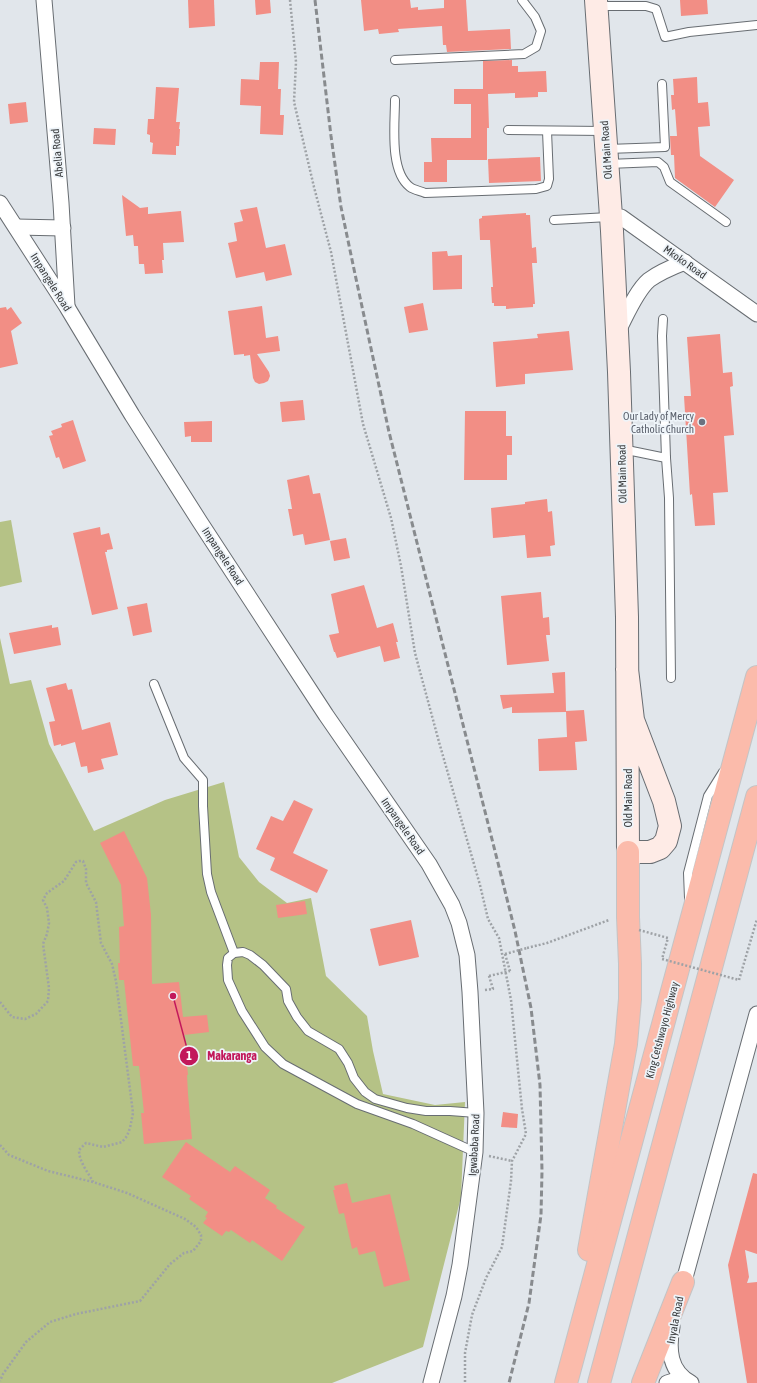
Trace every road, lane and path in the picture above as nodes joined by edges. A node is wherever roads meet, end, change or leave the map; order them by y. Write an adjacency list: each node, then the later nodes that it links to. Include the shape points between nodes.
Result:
1 (44, 0): 17 (street, Abelia Road)
2 (290, 0): 45 (path, via 296,62 294,102 331,252 363,424 402,566 415,653 438,742 488,920 499,938 508,981 526,1134)
3 (522, 0): 6 (lane, via 535,17 540,31 536,47 524,54)
4 (597, 3): 5 (lane, via 656,9 665,37); 11 (street, Old Main Road)
5 (757, 25)
6 (395, 60)
7 (662, 84): 11 (lane, via 666,147)
8 (395, 100): 10 (lane, via 396,159 399,170 411,188 425,193 536,189 547,186)
9 (508, 130): 10 (lane)
10 (547, 131): 11 (lane)
11 (606, 148): 13 (street, Old Main Road); 15 (lane, via 658,162 664,167 670,182)
12 (0, 204): 16 (street, Impangele Road)
13 (611, 217): 14 (lane); 18 (street, Mkoko Road, via 621,218); 22 (street, Old Main Road)
14 (554, 220)
15 (726, 222)
16 (16, 227): 17 (street); 19 (street, Impangele Road)
17 (63, 228): 19 (street, Abelia Road)
18 (685, 262): 20 (street, Mkoko Road); 22 (street, via 648,281)
19 (67, 307): 31 (street, Impangele Road, via 128,410 200,522 326,715 429,864)
20 (757, 314)
21 (662, 319): 24 (lane)
22 (618, 332): 23 (street, Old Main Road)
23 (621, 449): 24 (lane); 25 (street, Old Main Road)
24 (666, 458): 27 (lane)
25 (627, 669): 30 (street, Old Main Road); 30 (street, via 633,720 664,801 670,826 666,841 660,848 646,852)
26 (757, 677): 52 (highway, King Cetshwayo Highway)
27 (671, 678)
28 (154, 684): 35 (lane, via 184,758 202,780 207,874 211,892)
29 (757, 797): 53 (highway)
30 (628, 852): 52 (highway, via 630,1000 626,1044)
31 (452, 905): 42 (street, Igwababa Road, via 467,955)
32 (610, 919): 36 (path, bridge, via 547,943 505,954 510,971 489,976)
33 (757, 919): 34 (path, bridge, via 739,980 662,959 668,938)
34 (639, 930)
35 (234, 953): 40 (lane, via 243,952 263,965 286,989 288,1001 308,1031 339,1048 354,1078 365,1092); 41 (lane, via 228,958 228,980 242,1011 264,1047 283,1064)
36 (492, 988)
37 (0, 1002): 46 (path, via 12,1017 26,1019 36,1014 48,1001 49,988 43,944 48,923 43,900 47,893 64,881 76,862 83,861 86,883 96,902 101,943 112,964 116,981 133,1113 127,1136 122,1142 103,1147 86,1143 79,1150 79,1158)
38 (757, 1014): 39 (street, Inyala Road)
39 (754, 1036): 47 (street, Inyala Road)
40 (376, 1099): 41 (lane); 42 (lane, via 426,1112)
41 (372, 1110): 44 (lane, via 413,1124)
42 (476, 1113): 44 (street, Igwababa Road)
43 (0, 1145): 46 (path, via 9,1155 41,1168)
44 (475, 1152): 45 (path); 50 (street, Igwababa Road, via 460,1265)
45 (512, 1162): 51 (path, via 502,1247 486,1278 472,1315 465,1353)
46 (93, 1182): 48 (path, via 127,1193 185,1219 196,1227 201,1235 201,1241 193,1250 184,1253 170,1264 140,1301 50,1322 26,1342)
47 (683, 1282): 49 (street, Inyala Road, via 670,1340 672,1359); 54 (highway)
48 (0, 1381)
49 (687, 1381): 55 (street, Inyala Road)
50 (431, 1383)
51 (465, 1383)
52 (565, 1383)
53 (599, 1383)
54 (643, 1383)
55 (667, 1383)

